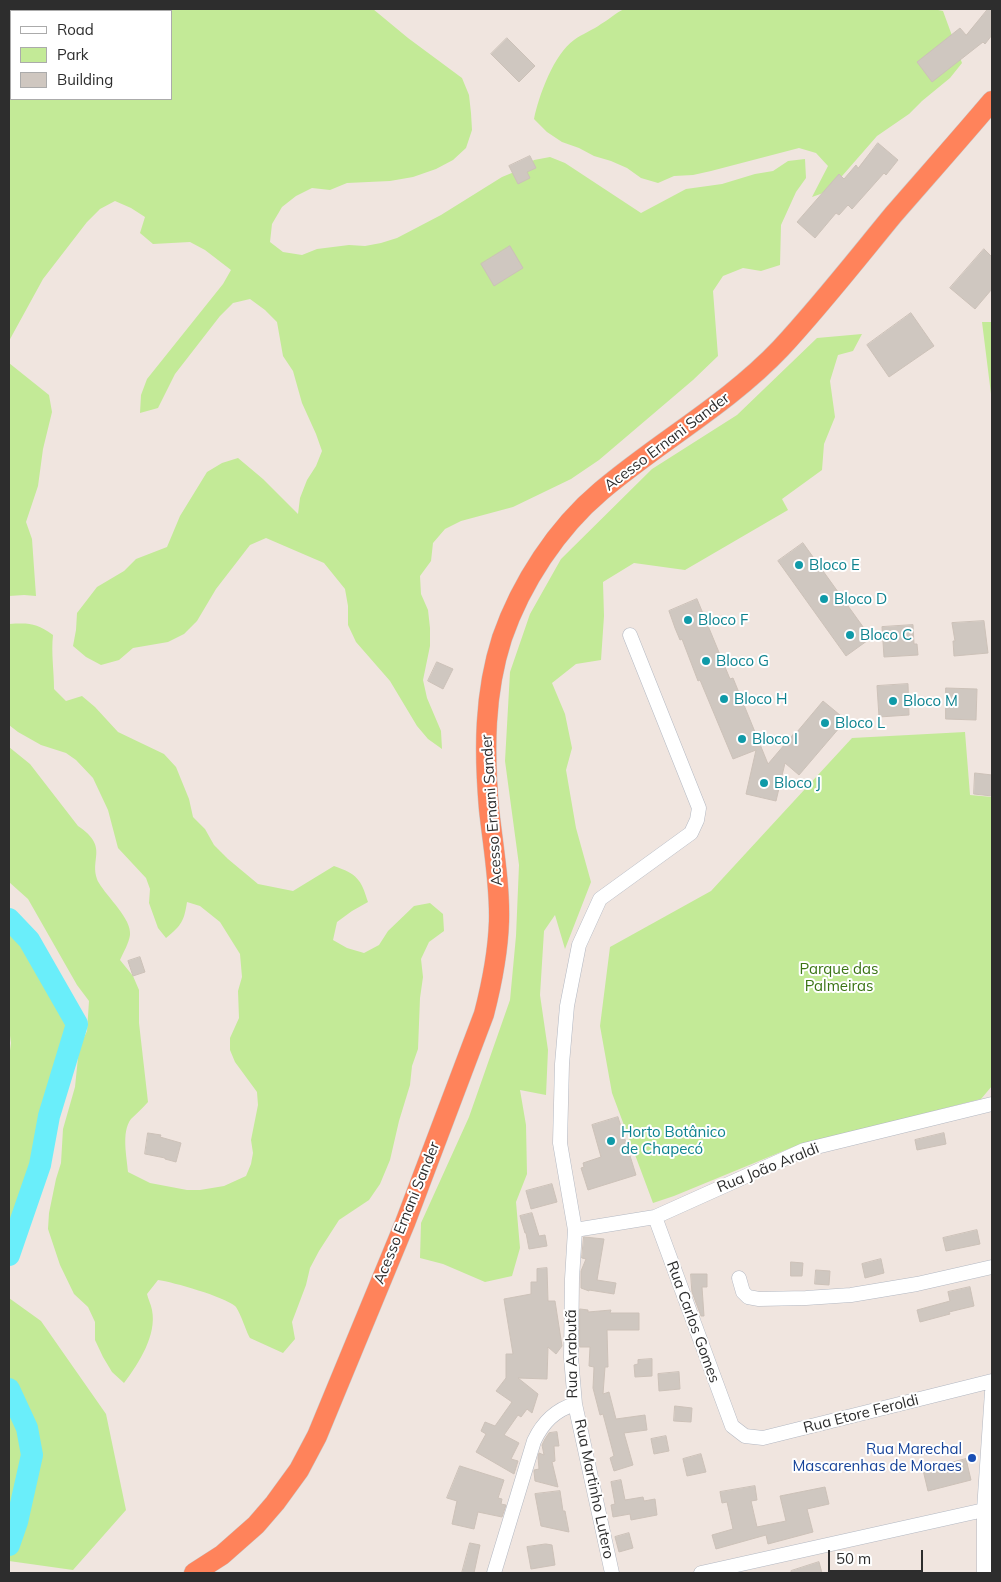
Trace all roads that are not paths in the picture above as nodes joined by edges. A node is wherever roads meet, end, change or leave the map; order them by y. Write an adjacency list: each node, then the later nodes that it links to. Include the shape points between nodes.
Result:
1 (992, 101): 15 (highway, Acesso Ernani Sander, via 781,348 726,398 600,491 550,547 523,590 503,637 489,688 485,748 499,918 493,981 484,1014 405,1223 304,1462 256,1525 222,1556)
2 (630, 635): 5 (street, via 699,808 691,833 600,899 579,945 567,1006 560,1143)
3 (992, 1104): 4 (street, Rua João Araldi, via 804,1150)
4 (655, 1217): 5 (street, Rua João Araldi); 12 (street, Rua Carlos Gomes)
5 (575, 1230): 10 (street, Rua Arabutã, via 571,1358)
6 (992, 1267): 7 (street, via 917,1284 851,1295 806,1298 748,1297)
7 (739, 1278)
8 (992, 1381): 12 (street, Rua Etore Feroldi, via 763,1438 746,1436)
9 (992, 1392): 11 (street)
10 (576, 1404): 16 (street, Rua Arabutã, via 562,1408 540,1428); 17 (street, Rua Martinho Lutero)
11 (991, 1417): 13 (street)
12 (732, 1426)
13 (984, 1510): 14 (street); 19 (street)
14 (759, 1567): 18 (street)
15 (194, 1573)
16 (494, 1573)
17 (612, 1573)
18 (701, 1573)
19 (984, 1573)

